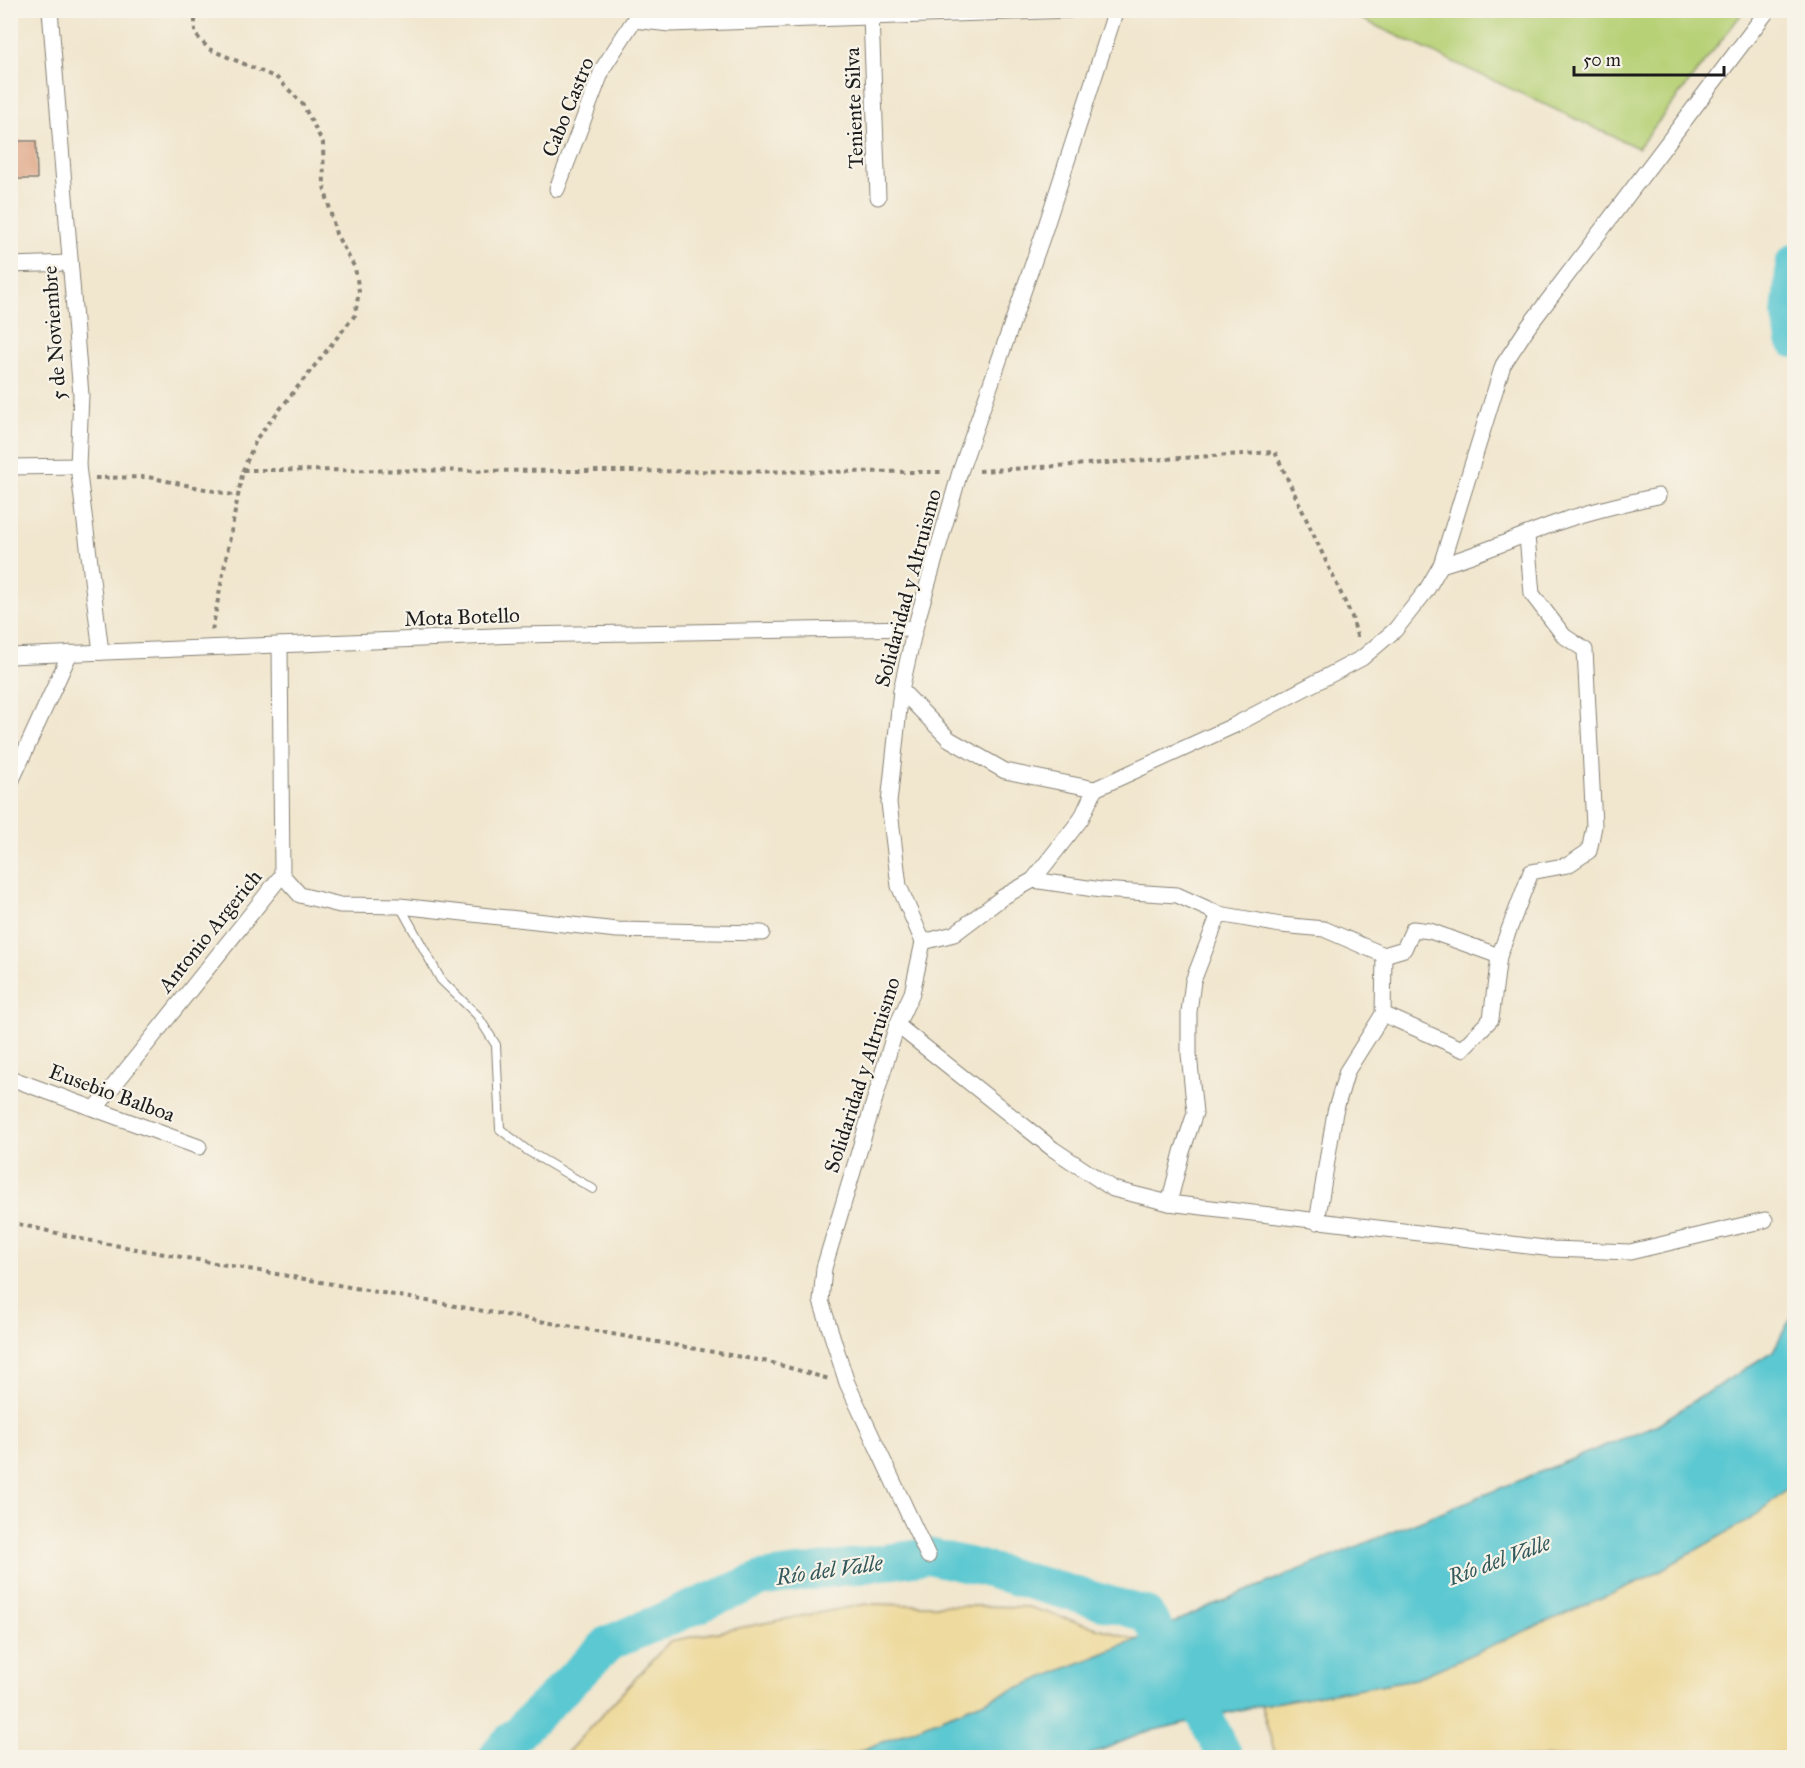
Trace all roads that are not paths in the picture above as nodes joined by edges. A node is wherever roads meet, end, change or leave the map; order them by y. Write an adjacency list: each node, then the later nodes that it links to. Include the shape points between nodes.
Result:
1 (50, 10): 9 (street, 5 de Noviembre)
2 (1070, 10): 6 (street)
3 (1116, 10): 16 (street, Solidaridad y Altruismo, via 960,472)
4 (1767, 10): 15 (street, via 1527,327 1503,365)
5 (632, 15): 6 (street, via 670,24); 7 (street, Cabo Castro, via 603,68)
6 (871, 17): 8 (street, Teniente Silva)
7 (557, 189)
8 (878, 197)
9 (70, 263): 10 (street); 12 (street, 5 de Noviembre, via 81,395)
10 (10, 265)
11 (10, 467): 12 (street)
12 (79, 472): 18 (street, 5 de Noviembre)
13 (1658, 496): 14 (street, via 1558,522)
14 (1527, 536): 15 (street); 31 (street, via 1532,594 1564,636 1585,650 1594,826 1589,851 1568,865 1531,872)
15 (1441, 566): 23 (street, via 1395,630 1362,658 1233,726)
16 (915, 628): 17 (street, Mota Botello, via 519,635); 21 (street, Solidaridad y Altruismo)
17 (280, 645): 18 (street, Mota Botello); 24 (street, Antonio Argerich)
18 (102, 652): 19 (street, Mota Botello)
19 (70, 653): 20 (street, Mota Botello); 22 (street)
20 (10, 656)
21 (901, 690): 23 (street, via 949,739 1005,771); 29 (street, Solidaridad y Altruismo, via 889,803 899,885)
22 (10, 784)
23 (1095, 789): 25 (street, via 1080,819)
24 (282, 874): 26 (street, via 300,895 340,906); 35 (street, Antonio Argerich)
25 (1033, 880): 27 (street, via 1101,890 1177,894); 29 (street, via 954,934)
26 (400, 906): 28 (street, via 617,930); 37 (lane, via 441,980 477,1015 495,1045 500,1129 528,1151)
27 (1219, 914): 30 (street, via 1324,929); 38 (street, via 1193,981 1188,1054 1195,1113)
28 (762, 933)
29 (923, 942): 33 (street, Solidaridad y Altruismo, via 912,993)
30 (1384, 956): 31 (street, via 1404,950 1413,929); 32 (street)
31 (1499, 956): 32 (street, via 1491,1019 1462,1049)
32 (1383, 1014): 40 (street, via 1347,1071 1335,1112)
33 (897, 1025): 38 (street, via 1053,1149 1113,1189); 41 (street, Solidaridad y Altruismo, via 824,1268 821,1301 847,1383)
34 (10, 1078): 35 (street, Eusebio Balboa)
35 (95, 1109): 36 (street, Eusebio Balboa)
36 (199, 1147)
37 (593, 1189)
38 (1169, 1203): 40 (street)
39 (1765, 1220): 40 (street, via 1630,1251 1553,1248)
40 (1317, 1222)
41 (928, 1556)

